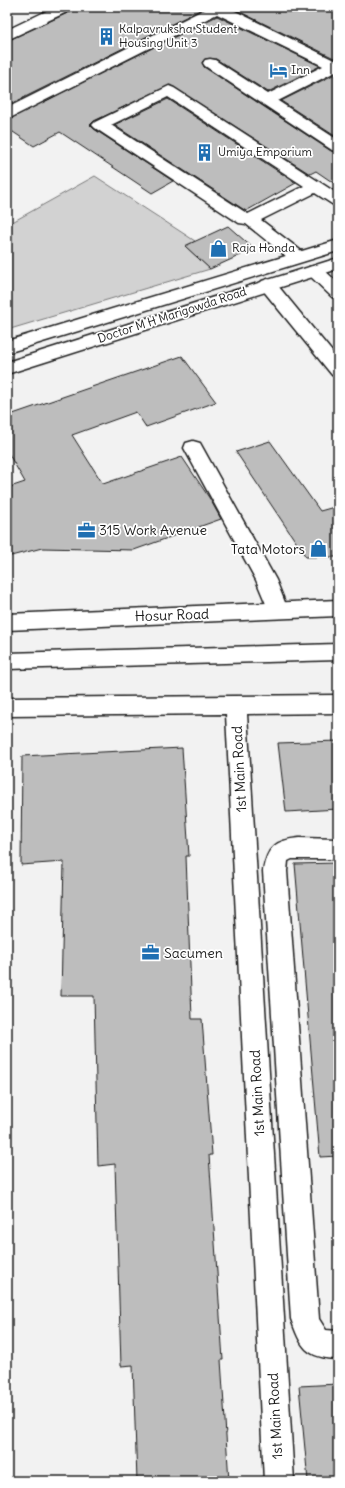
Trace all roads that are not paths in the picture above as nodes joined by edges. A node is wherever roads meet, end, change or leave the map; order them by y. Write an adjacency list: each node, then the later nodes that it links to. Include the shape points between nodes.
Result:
1 (66, 7): 3 (street)
2 (219, 8): 5 (street); 7 (street)
3 (7, 36)
4 (210, 63): 6 (street)
5 (334, 63): 6 (street)
6 (269, 100): 8 (street)
7 (7, 114)
8 (338, 147)
9 (316, 186): 10 (street); 11 (street); 11 (street, via 169,91 100,125 240,217)
10 (338, 201)
11 (250, 219): 13 (street)
12 (338, 245): 13 (street, Doctor M H Marigowda Road)
13 (298, 257): 18 (street, Doctor M H Marigowda Road)
14 (338, 263): 15 (street, Doctor M H Marigowda Road)
15 (314, 271): 16 (street, Doctor M H Marigowda Road); 17 (street)
16 (268, 285): 19 (street, Doctor M H Marigowda Road); 20 (street)
17 (338, 292)
18 (7, 347)
19 (7, 368)
20 (338, 371)
21 (193, 448): 23 (street, via 266,580)
22 (338, 608): 23 (street, Hosur Road)
23 (278, 610): 24 (street, Hosur Road)
24 (7, 622)
25 (338, 652): 26 (street)
26 (7, 661)
27 (236, 704): 28 (street); 29 (street); 32 (street, 1st Main Road)
28 (338, 704)
29 (7, 707)
30 (338, 848): 31 (street, via 293,849 282,852 276,859 275,870 305,1319 311,1336 320,1344)
31 (338, 1345)
32 (279, 1481)

